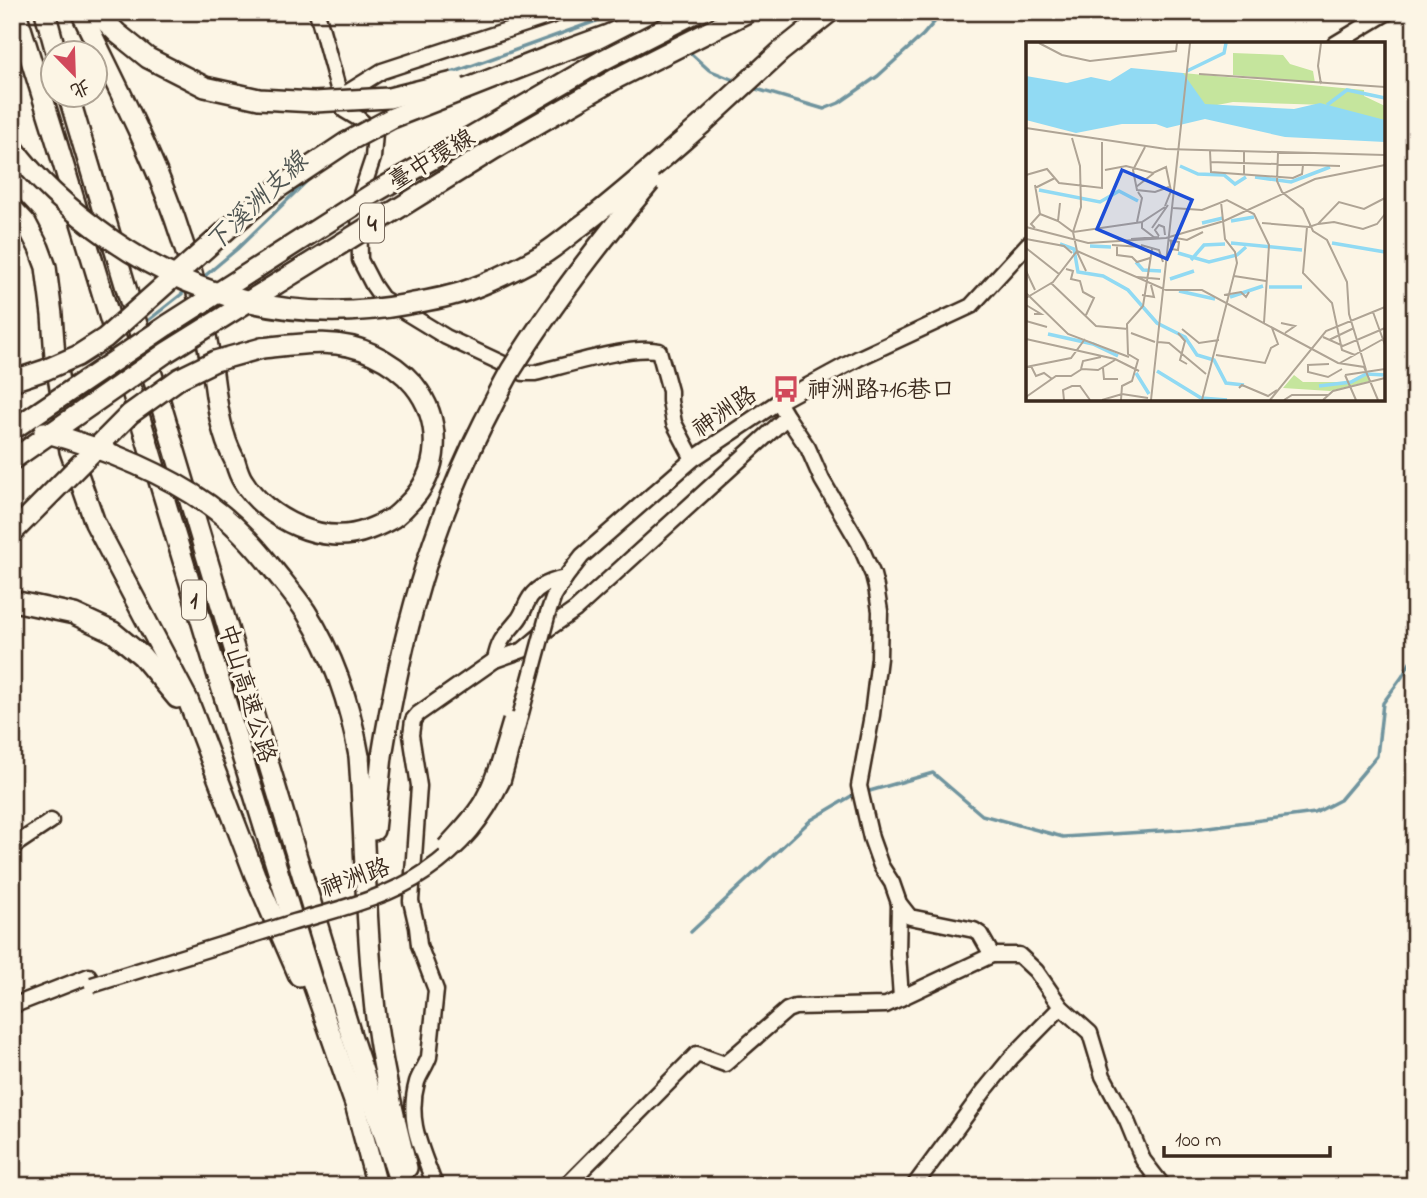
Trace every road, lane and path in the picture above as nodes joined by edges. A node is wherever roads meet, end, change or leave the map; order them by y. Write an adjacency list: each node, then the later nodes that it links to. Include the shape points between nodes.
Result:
1 (16, 12): 40 (highway, 中山高速公路 / 1, via 235,733)
2 (45, 12): 12 (highway)
3 (81, 12): 27 (highway, bridge, via 150,157 183,240 204,324 224,436 243,481 281,518 307,531 333,536 364,531 393,518 416,496 429,474 435,446 434,424 414,385 370,353 308,342 262,348 215,361 180,378 130,414)
4 (96, 12): 14 (highway, bridge, via 148,58 180,76 205,87 259,99 314,102 389,97)
5 (317, 12): 15 (street)
6 (562, 12): 15 (street, via 382,71)
7 (660, 12): 14 (highway)
8 (698, 12): 24 (highway, 臺中環線 / 4, bridge, via 603,60 372,194)
9 (748, 12): 26 (highway, 臺中環線 / 4, bridge, via 617,78 472,162 167,352)
10 (830, 12): 17 (highway)
11 (1388, 12): 13 (street)
12 (52, 38)
13 (1338, 42)
14 (550, 56): 21 (highway, bridge, via 392,118 347,142 268,195 105,338 78,356)
15 (340, 97): 25 (street, via 344,110 374,133 373,158 359,200 359,260 382,298 446,337 523,373 626,352 659,351 670,391 670,411)
16 (72, 108): 42 (highway, 中山高速公路 / 1, via 351,1035)
17 (702, 124): 18 (highway, bridge, via 623,194 545,253 470,290 350,312 258,304 170,274 92,226 36,175); 35 (highway, bridge, via 612,227 510,372 435,535 392,696 374,817)
18 (12, 146)
19 (12, 208): 31 (highway, via 26,223 46,267 62,410 82,488 95,523 188,700)
20 (1026, 246): 22 (street, 神洲路, via 971,306)
21 (12, 381)
22 (778, 402): 23 (street); 25 (street, 神洲路)
23 (787, 417): 30 (street, via 575,610 523,650); 34 (street, via 808,448 873,575 880,611 879,657 859,786 881,866)
24 (12, 428): 35 (highway, bridge, via 64,437 130,460 169,480 240,532 305,610 334,664 354,726)
25 (693, 459): 28 (street, 神洲路, via 589,549)
26 (12, 460)
27 (12, 533)
28 (565, 578): 30 (street, via 533,593 502,639); 38 (street, 神洲路, bridge, via 548,613 503,779 473,830 424,874 363,901)
29 (12, 603): 31 (highway, via 75,614 113,632 174,692)
30 (495, 660): 44 (street, via 418,714 411,735 419,786 411,901 419,945 436,990 429,1057 412,1103 414,1124)
31 (203, 744): 40 (highway)
32 (51, 821): 33 (street)
33 (12, 847)
34 (899, 903): 36 (street, via 910,917 974,930); 37 (street)
35 (368, 932): 43 (highway, via 380,1045)
36 (992, 955): 37 (street); 39 (street, via 1019,955)
37 (901, 998): 45 (street, via 886,1005 795,1007 725,1064 697,1054)
38 (14, 1005)
39 (1061, 1007): 46 (street, via 1011,1058); 47 (street, via 1090,1032 1103,1076 1143,1160)
40 (355, 1104): 41 (highway, 中山高速公路 / 1)
41 (377, 1186)
42 (401, 1186)
43 (411, 1186)
44 (435, 1186)
45 (566, 1186)
46 (914, 1186)
47 (1163, 1186)

